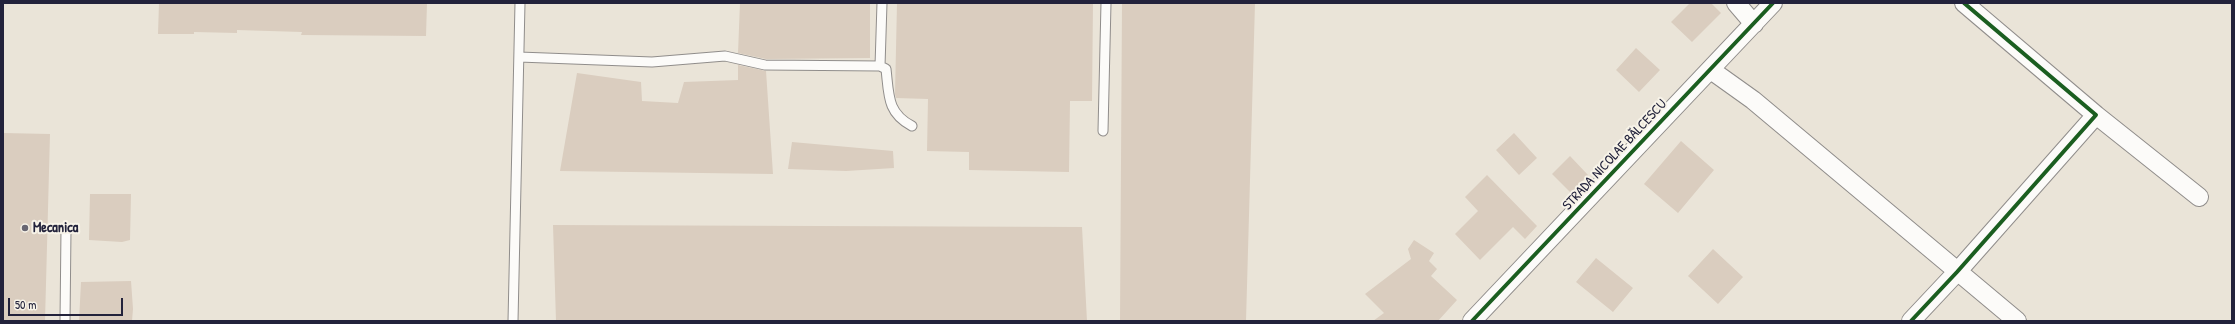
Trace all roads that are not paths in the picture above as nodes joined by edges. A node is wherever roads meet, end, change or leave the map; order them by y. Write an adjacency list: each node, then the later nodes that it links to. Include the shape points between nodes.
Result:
1 (520, 3): 8 (lane)
2 (882, 3): 9 (lane)
3 (1106, 3): 13 (lane)
4 (1736, 3): 7 (street)
5 (1773, 3): 7 (street, STRADA NICOLAE BĂLCESCU)
6 (1964, 3): 11 (street)
7 (1754, 24): 10 (street, STRADA NICOLAE BĂLCESCU)
8 (519, 57): 9 (lane, via 652,62 725,56 765,65); 18 (lane)
9 (880, 66): 12 (lane, via 886,69 890,104 899,120)
10 (1711, 70): 16 (street, via 1754,100); 19 (street, STRADA NICOLAE BĂLCESCU)
11 (2096, 115): 14 (street); 16 (street)
12 (912, 126)
13 (1103, 131)
14 (2199, 197)
15 (66, 230): 17 (lane)
16 (1957, 272): 20 (street); 21 (street)
17 (65, 321)
18 (513, 321)
19 (1472, 321)
20 (1911, 321)
21 (2016, 321)

